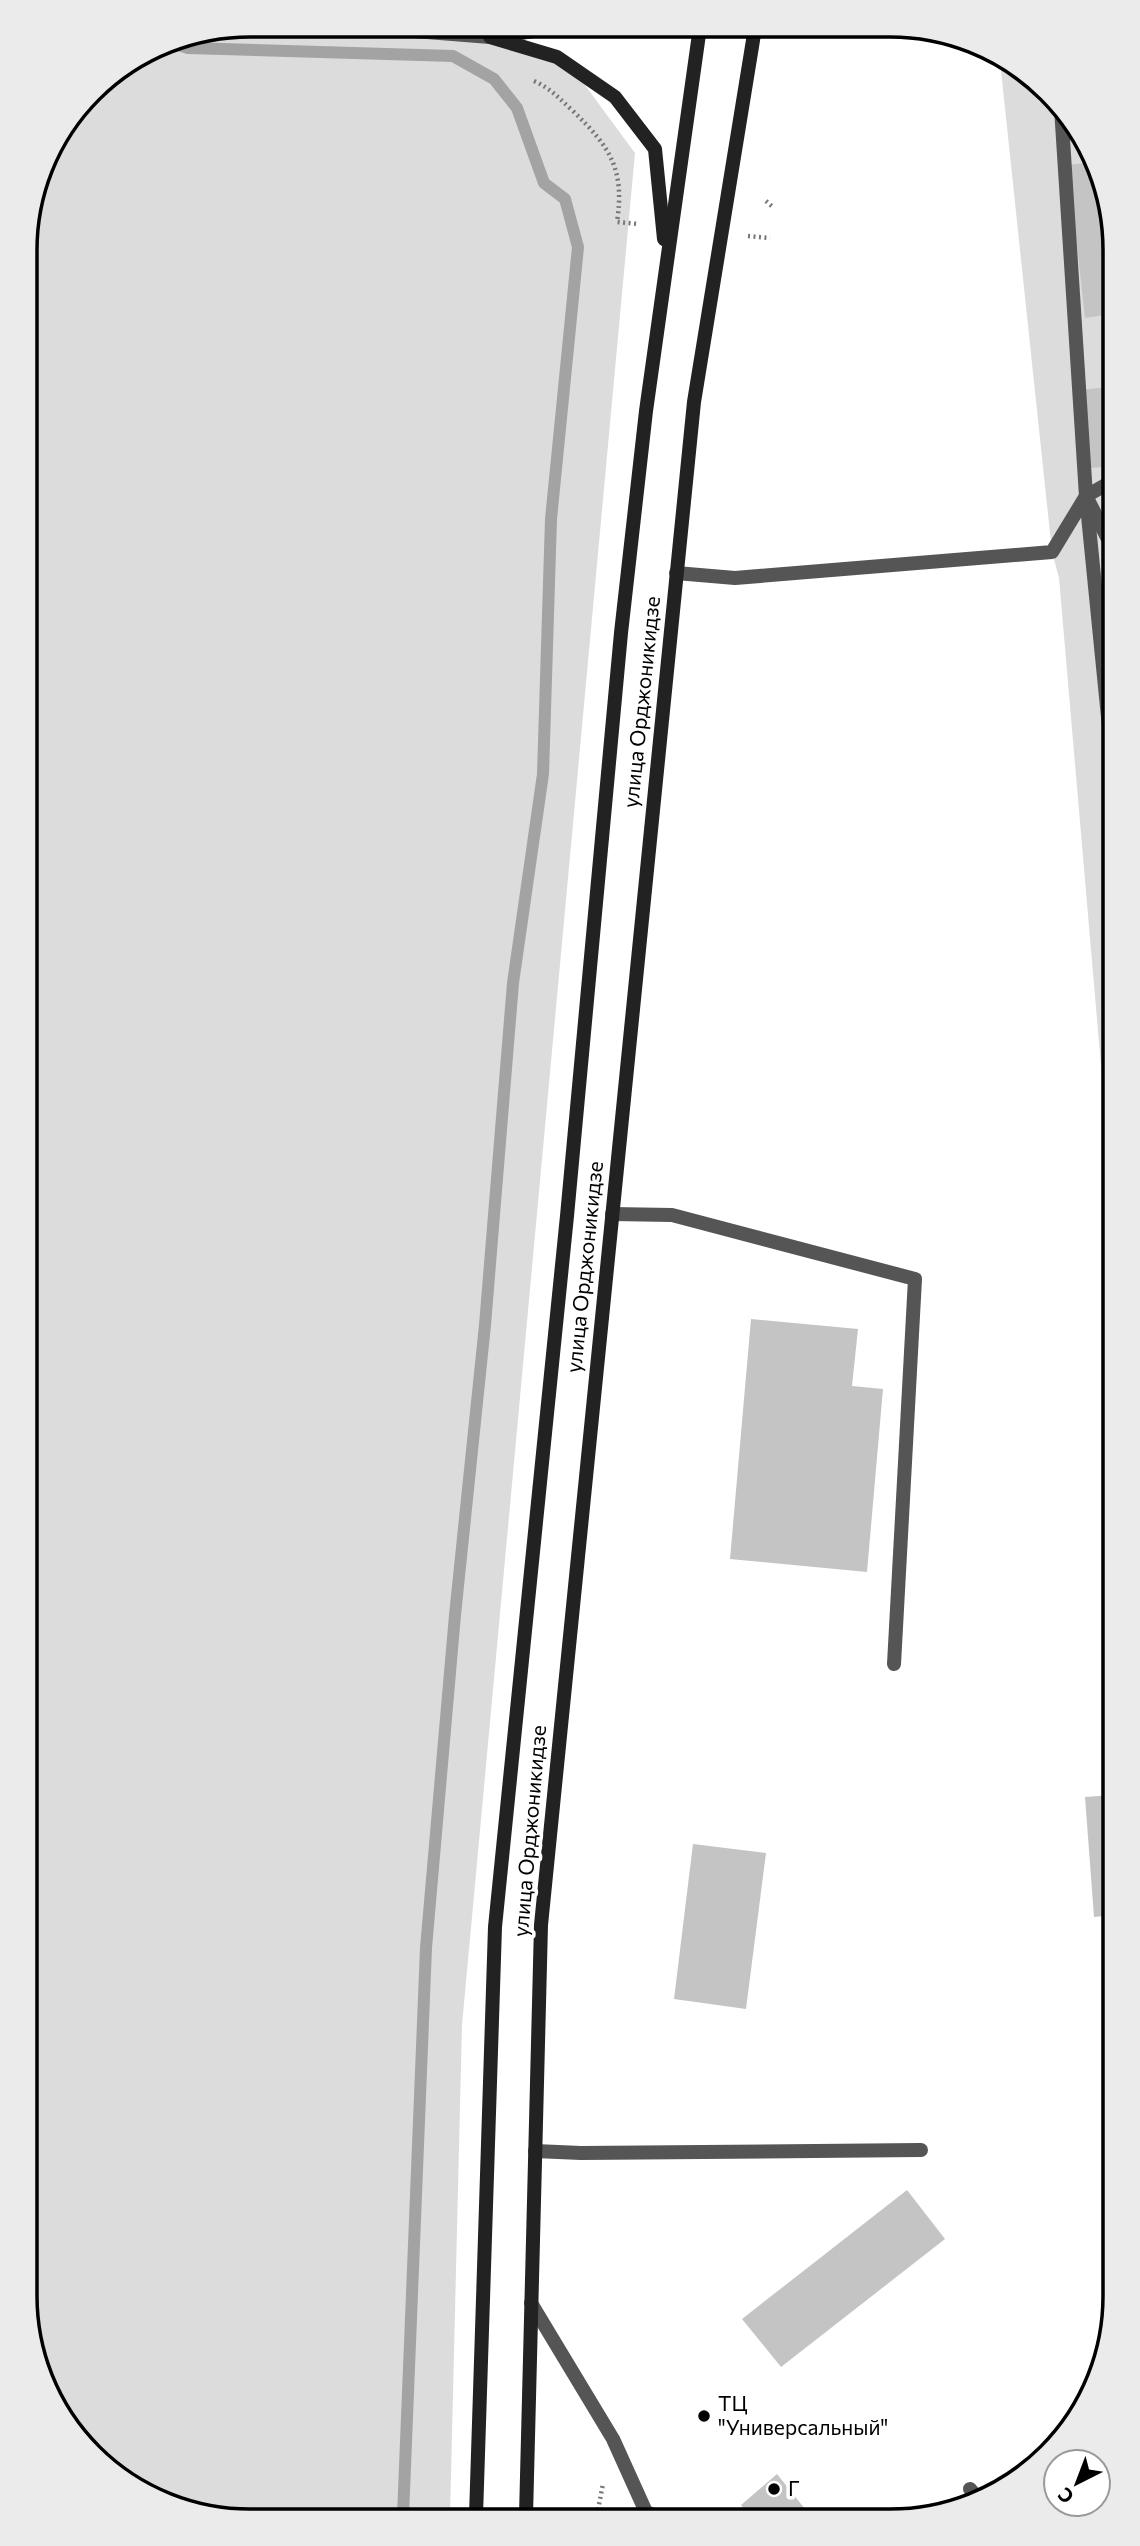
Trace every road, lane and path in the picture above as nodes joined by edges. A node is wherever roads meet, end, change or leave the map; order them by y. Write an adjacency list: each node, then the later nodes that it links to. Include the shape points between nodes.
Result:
1 (490, 37): 9 (main road, via 556,57 615,97 654,149)
2 (699, 37): 9 (main road, улица Орджоникидзе)
3 (754, 37): 13 (main road, улица Орджоникидзе, via 694,402)
4 (528, 78): 8 (path, via 549,88 596,134 615,164 621,195)
5 (1062, 124): 11 (lane)
6 (766, 201): 7 (path)
7 (774, 208)
8 (617, 222)
9 (666, 262): 20 (main road, улица Орджоникидзе, via 621,633 495,1927)
10 (1103, 486): 11 (lane)
11 (1086, 496): 12 (lane); 13 (lane, via 1052,552 735,578); 14 (lane)
12 (1103, 529)
13 (676, 573): 15 (main road, улица Орджоникидзе)
14 (1103, 667)
15 (612, 1214): 16 (lane, via 672,1215 915,1279); 18 (main road, улица Орджоникидзе, via 541,1925)
16 (894, 1664)
17 (921, 2150): 18 (lane)
18 (535, 2151): 19 (main road, улица Орджоникидзе)
19 (531, 2302): 21 (main road, улица Орджоникидзе); 22 (lane, via 612,2439)
20 (476, 2509)
21 (526, 2509)
22 (645, 2509)

